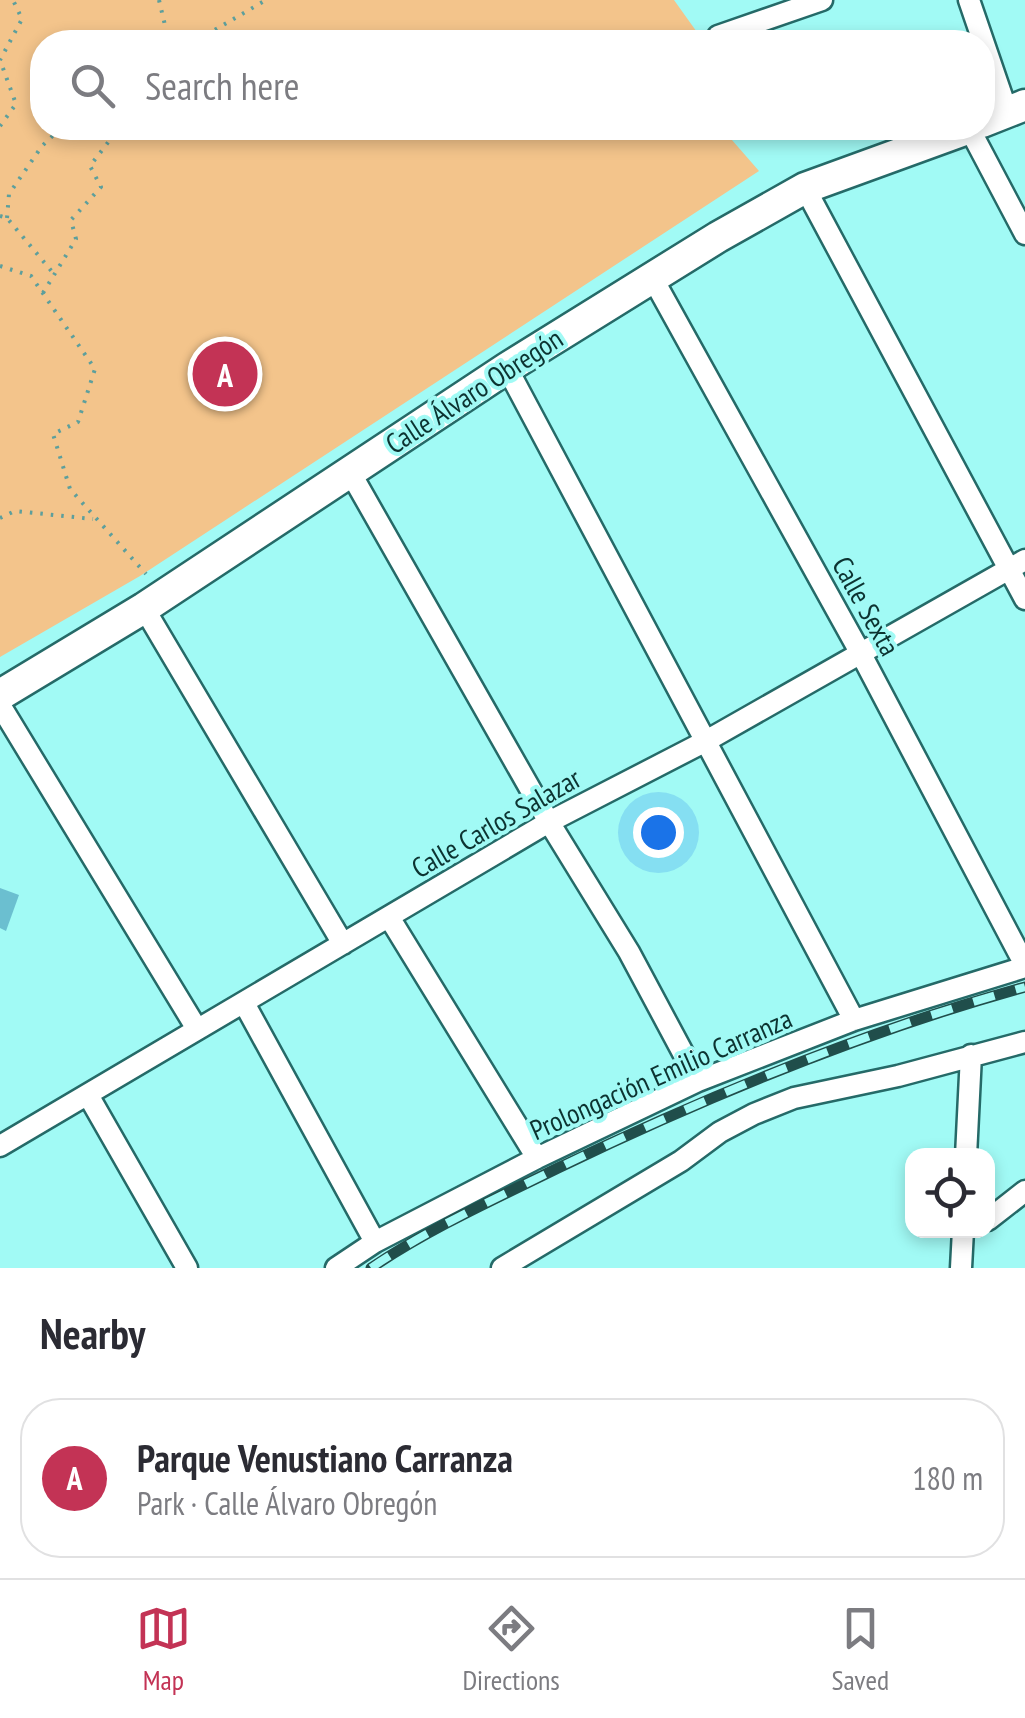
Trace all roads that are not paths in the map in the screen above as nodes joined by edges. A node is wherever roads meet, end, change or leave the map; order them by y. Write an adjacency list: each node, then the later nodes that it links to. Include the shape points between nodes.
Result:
1 (822, 0): 3 (street)
2 (969, 0): 4 (street)
3 (735, 30)
4 (979, 30)
5 (995, 82): 6 (street)
6 (1005, 113)
7 (936, 140): 9 (street, Calle Álvaro Obregón)
8 (975, 140): 10 (street)
9 (806, 188): 11 (street, Calle Álvaro Obregón); 14 (street)
10 (1025, 234)
11 (652, 277): 12 (street, Calle Álvaro Obregón); 17 (street, Calle Sexta)
12 (507, 368): 13 (street, Calle Álvaro Obregón); 20 (street)
13 (350, 472): 16 (street, Calle Álvaro Obregón); 21 (street)
14 (1017, 565): 15 (street); 17 (street, Calle Carlos Salazar)
15 (1025, 599)
16 (154, 602): 18 (street, Calle Álvaro Obregón); 23 (street)
17 (861, 654): 20 (street, Calle Carlos Salazar); 24 (street, Calle Sexta)
18 (0, 695)
19 (0, 706): 27 (street)
20 (706, 741): 21 (street, Calle Carlos Salazar); 26 (street)
21 (549, 822): 22 (street, Calle Carlos Salazar); 30 (street, via 630,952)
22 (389, 916): 23 (street, Calle Carlos Salazar); 34 (street)
23 (342, 944): 25 (street, Calle Carlos Salazar)
24 (1025, 966): 26 (street, Prolongación Emilio Carranza)
25 (244, 1003): 27 (street, Calle Carlos Salazar); 38 (street)
26 (854, 1020): 30 (street, Prolongación Emilio Carranza)
27 (196, 1029): 31 (street, Calle Carlos Salazar)
28 (1025, 1042): 29 (street)
29 (971, 1055): 33 (street); 39 (street, via 754,1114)
30 (698, 1081): 34 (street, Prolongación Emilio Carranza)
31 (88, 1094): 32 (street, Calle Carlos Salazar); 40 (street)
32 (0, 1146)
33 (966, 1148)
34 (537, 1158): 38 (street, Prolongación Emilio Carranza)
35 (1025, 1191): 36 (street)
36 (995, 1215)
37 (965, 1238): 42 (street)
38 (375, 1242): 41 (street, Prolongación Emilio Carranza)
39 (511, 1266)
40 (187, 1268)
41 (336, 1268)
42 (961, 1268)

